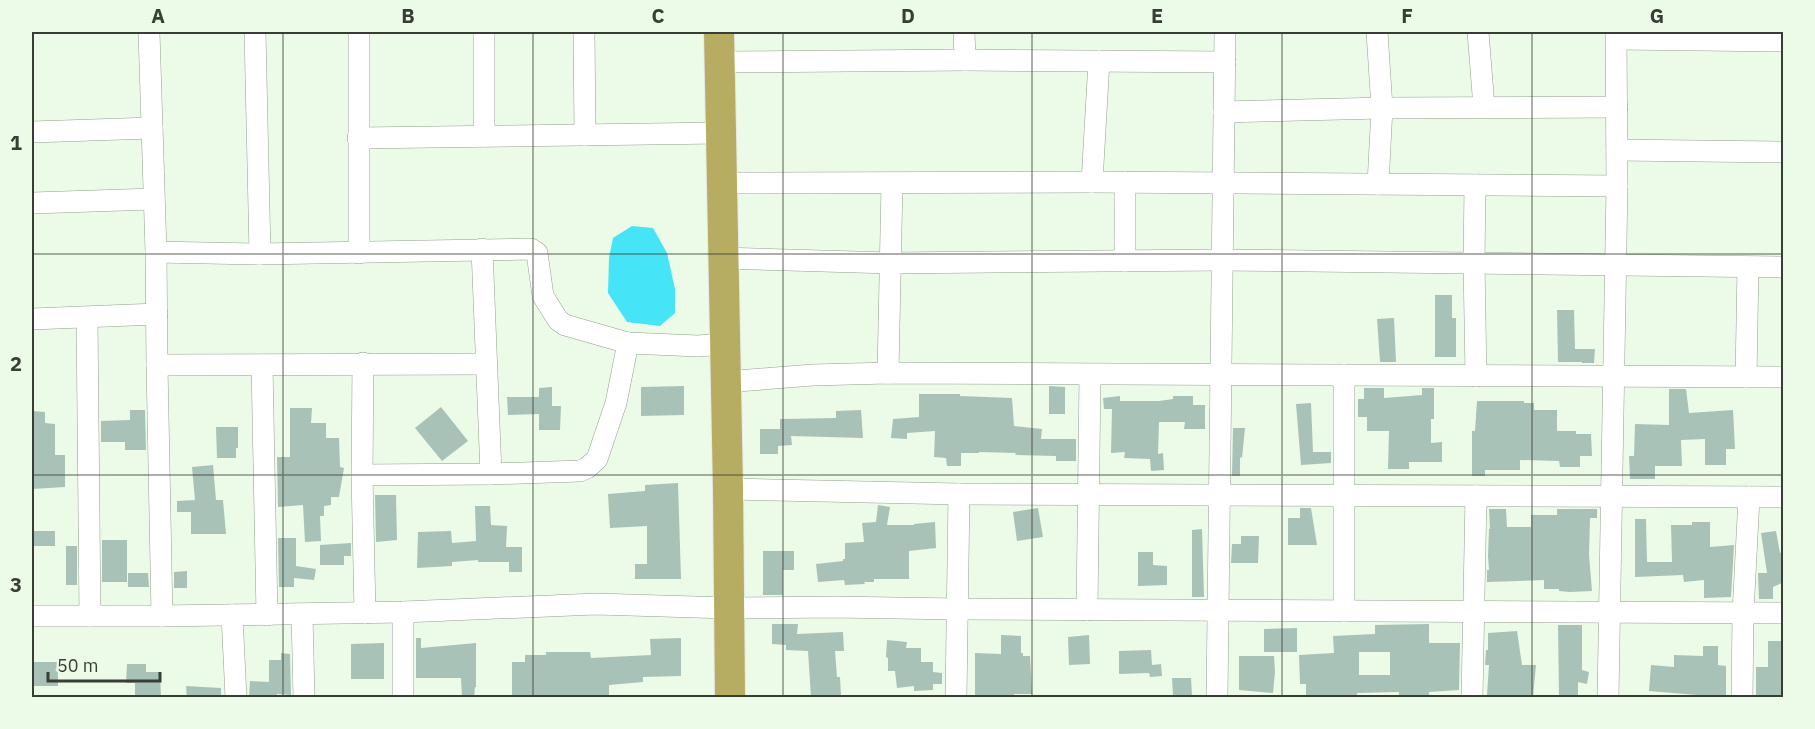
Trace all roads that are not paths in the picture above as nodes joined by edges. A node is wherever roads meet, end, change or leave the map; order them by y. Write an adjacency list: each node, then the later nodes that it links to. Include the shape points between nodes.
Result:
1 (149, 32): 21 (street)
2 (255, 32): 42 (street)
3 (359, 32): 26 (street)
4 (484, 32): 25 (street)
5 (584, 32): 24 (street)
6 (719, 32): 15 (highway)
7 (964, 32): 13 (street)
8 (1225, 32): 16 (street)
9 (1377, 32): 18 (street)
10 (1478, 32): 19 (street)
11 (1617, 35): 12 (street); 17 (street)
12 (1784, 41)
13 (965, 60): 14 (street); 15 (street)
14 (1099, 61): 16 (street); 29 (street)
15 (719, 62): 23 (highway)
16 (1225, 62): 20 (street)
17 (1617, 107): 19 (street); 27 (street)
18 (1382, 108): 19 (street); 20 (street); 34 (street)
19 (1484, 108)
20 (1224, 112): 33 (street)
21 (152, 128): 22 (street); 37 (street)
22 (32, 132)
23 (720, 133): 24 (street); 31 (highway)
24 (585, 135): 25 (street)
25 (484, 136): 26 (street)
26 (358, 138): 41 (street)
27 (1617, 150): 28 (street); 36 (street)
28 (1784, 152)
29 (1092, 182): 30 (street); 32 (street)
30 (1125, 182): 33 (street); 45 (street)
31 (722, 183): 32 (street); 43 (highway)
32 (892, 183): 47 (street)
33 (1223, 184): 34 (street); 44 (street)
34 (1378, 184): 35 (street)
35 (1475, 185): 36 (street); 46 (street)
36 (1617, 186): 48 (street)
37 (154, 199): 38 (street); 40 (street)
38 (32, 203)
39 (482, 249): 41 (street); 54 (street, via 536,251 543,296 558,320); 57 (street)
40 (156, 252): 42 (street); 51 (street)
41 (359, 253): 42 (street)
42 (260, 254)
43 (723, 258): 47 (street); 55 (highway)
44 (1222, 260): 45 (street); 46 (street); 62 (street)
45 (1125, 261): 47 (street)
46 (1474, 262): 48 (street); 65 (street)
47 (891, 263): 60 (street)
48 (1616, 264): 49 (street); 64 (street)
49 (1748, 267): 50 (street); 66 (street)
50 (1784, 267)
51 (157, 314): 52 (street); 58 (street)
52 (87, 318): 53 (street); 95 (street)
53 (32, 319)
54 (628, 343): 55 (street); 69 (street, via 616,403 593,464 580,471)
55 (724, 344): 68 (highway)
56 (363, 363): 57 (street); 59 (street); 70 (street)
57 (486, 364): 69 (street)
58 (157, 365): 59 (street); 96 (street)
59 (262, 365): 93 (street)
60 (888, 373): 61 (street); 68 (street)
61 (1090, 375): 62 (street); 73 (street)
62 (1221, 375): 63 (street); 74 (street)
63 (1344, 375): 65 (street); 75 (street)
64 (1615, 375): 65 (street); 66 (street); 77 (street)
65 (1476, 376)
66 (1746, 377): 67 (street)
67 (1784, 377)
68 (725, 382): 71 (highway)
69 (491, 474): 70 (street)
70 (362, 475): 88 (street)
71 (728, 489): 72 (street); 80 (highway)
72 (959, 494): 73 (street); 81 (street)
73 (1089, 494): 74 (street); 82 (street)
74 (1220, 494): 75 (street); 83 (street)
75 (1344, 495): 76 (street); 84 (street)
76 (1476, 496): 77 (street); 85 (street)
77 (1612, 496): 78 (street); 87 (street)
78 (1749, 497): 79 (street); 90 (street)
79 (1784, 497)
80 (728, 608): 81 (street); 86 (street, via 596,604); 100 (highway)
81 (957, 609): 82 (street); 101 (street)
82 (1087, 610): 83 (street)
83 (1218, 611): 84 (street); 102 (street)
84 (1344, 611): 85 (street)
85 (1473, 611): 87 (street); 103 (street)
86 (403, 612): 88 (street); 99 (street)
87 (1608, 612): 90 (street); 104 (street)
88 (365, 613): 89 (street)
89 (302, 614): 93 (street); 98 (street)
90 (1743, 614): 91 (street); 105 (street)
91 (1784, 614)
92 (232, 615): 93 (street); 96 (street); 97 (street)
93 (267, 615)
94 (32, 616): 95 (street)
95 (90, 616): 96 (street)
96 (162, 616)
97 (236, 698)
98 (304, 698)
99 (403, 698)
100 (730, 698)
101 (956, 698)
102 (1217, 698)
103 (1472, 698)
104 (1608, 698)
105 (1742, 698)

